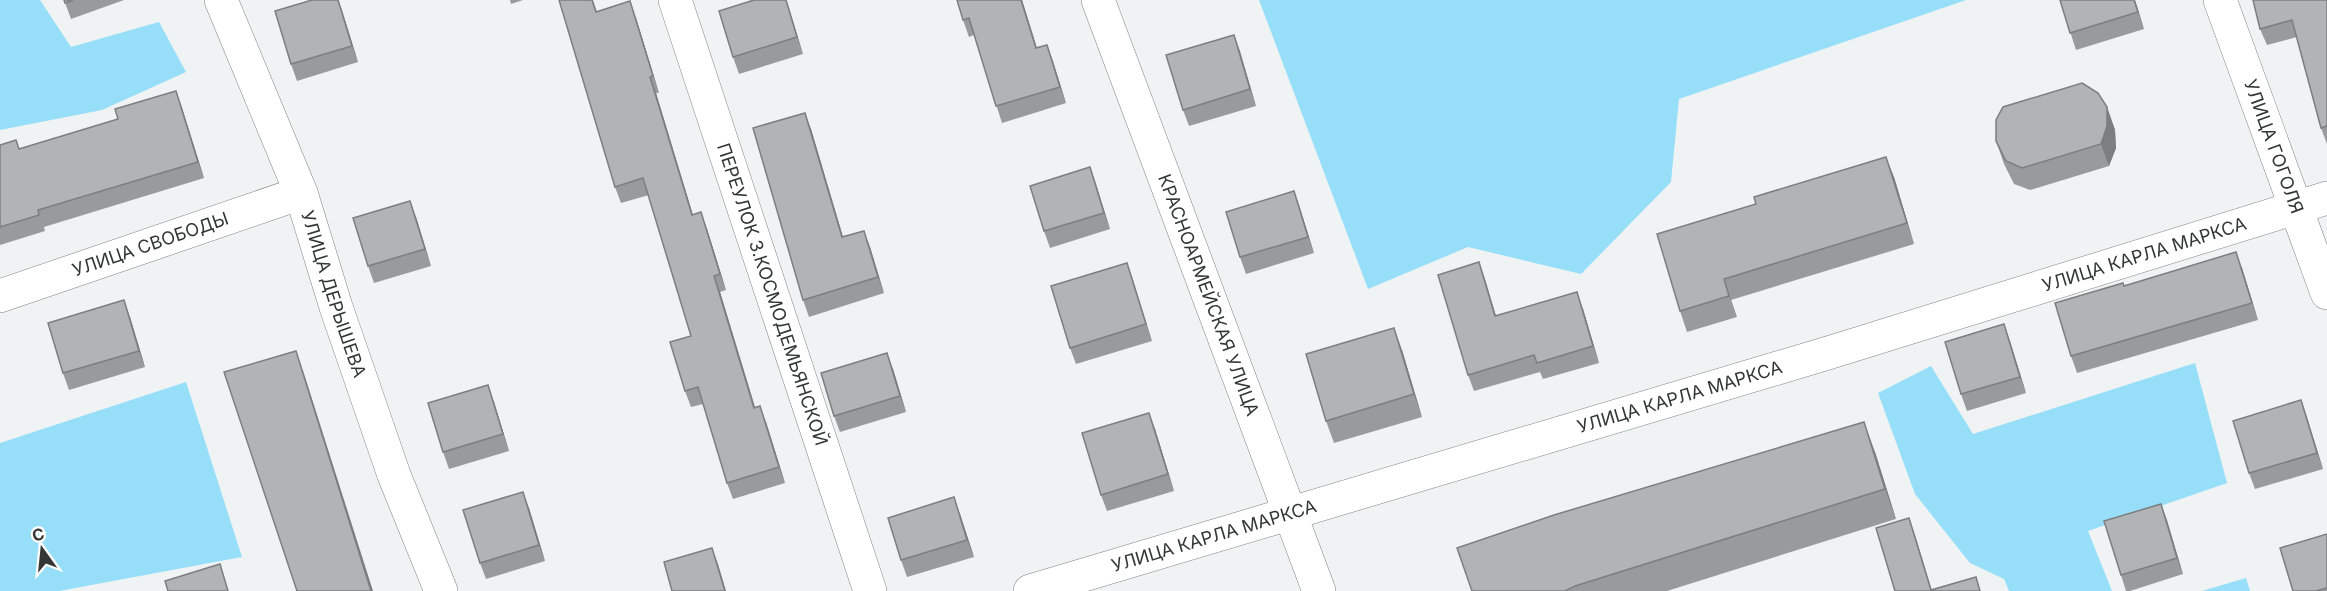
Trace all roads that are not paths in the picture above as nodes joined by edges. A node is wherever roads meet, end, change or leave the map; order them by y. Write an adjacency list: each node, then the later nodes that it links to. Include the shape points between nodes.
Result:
1 (221, 0): 5 (street, УЛИЦА ДЕРЫШЕВА)
2 (675, 0): 11 (street, ПЕРЕУЛОК З.КОСМОДЕМЬЯНСКОЙ)
3 (1098, 0): 9 (street, КРАСНОАРМЕЙСКАЯ УЛИЦА)
4 (2220, 0): 6 (street, УЛИЦА ГОГОЛЯ)
5 (301, 193): 8 (street, УЛИЦА СВОБОДЫ); 10 (street, УЛИЦА ДЕРЫШЕВА, via 394,475)
6 (2312, 202): 7 (street, УЛИЦА ГОГОЛЯ); 9 (street, УЛИЦА КАРЛА МАРКСА, via 1828,353)
7 (2327, 293)
8 (0, 296)
9 (1291, 512): 12 (street, УЛИЦА КАРЛА МАРКСА); 13 (street, КРАСНОАРМЕЙСКАЯ УЛИЦА)
10 (441, 591)
11 (870, 591)
12 (1030, 591)
13 (1319, 591)

